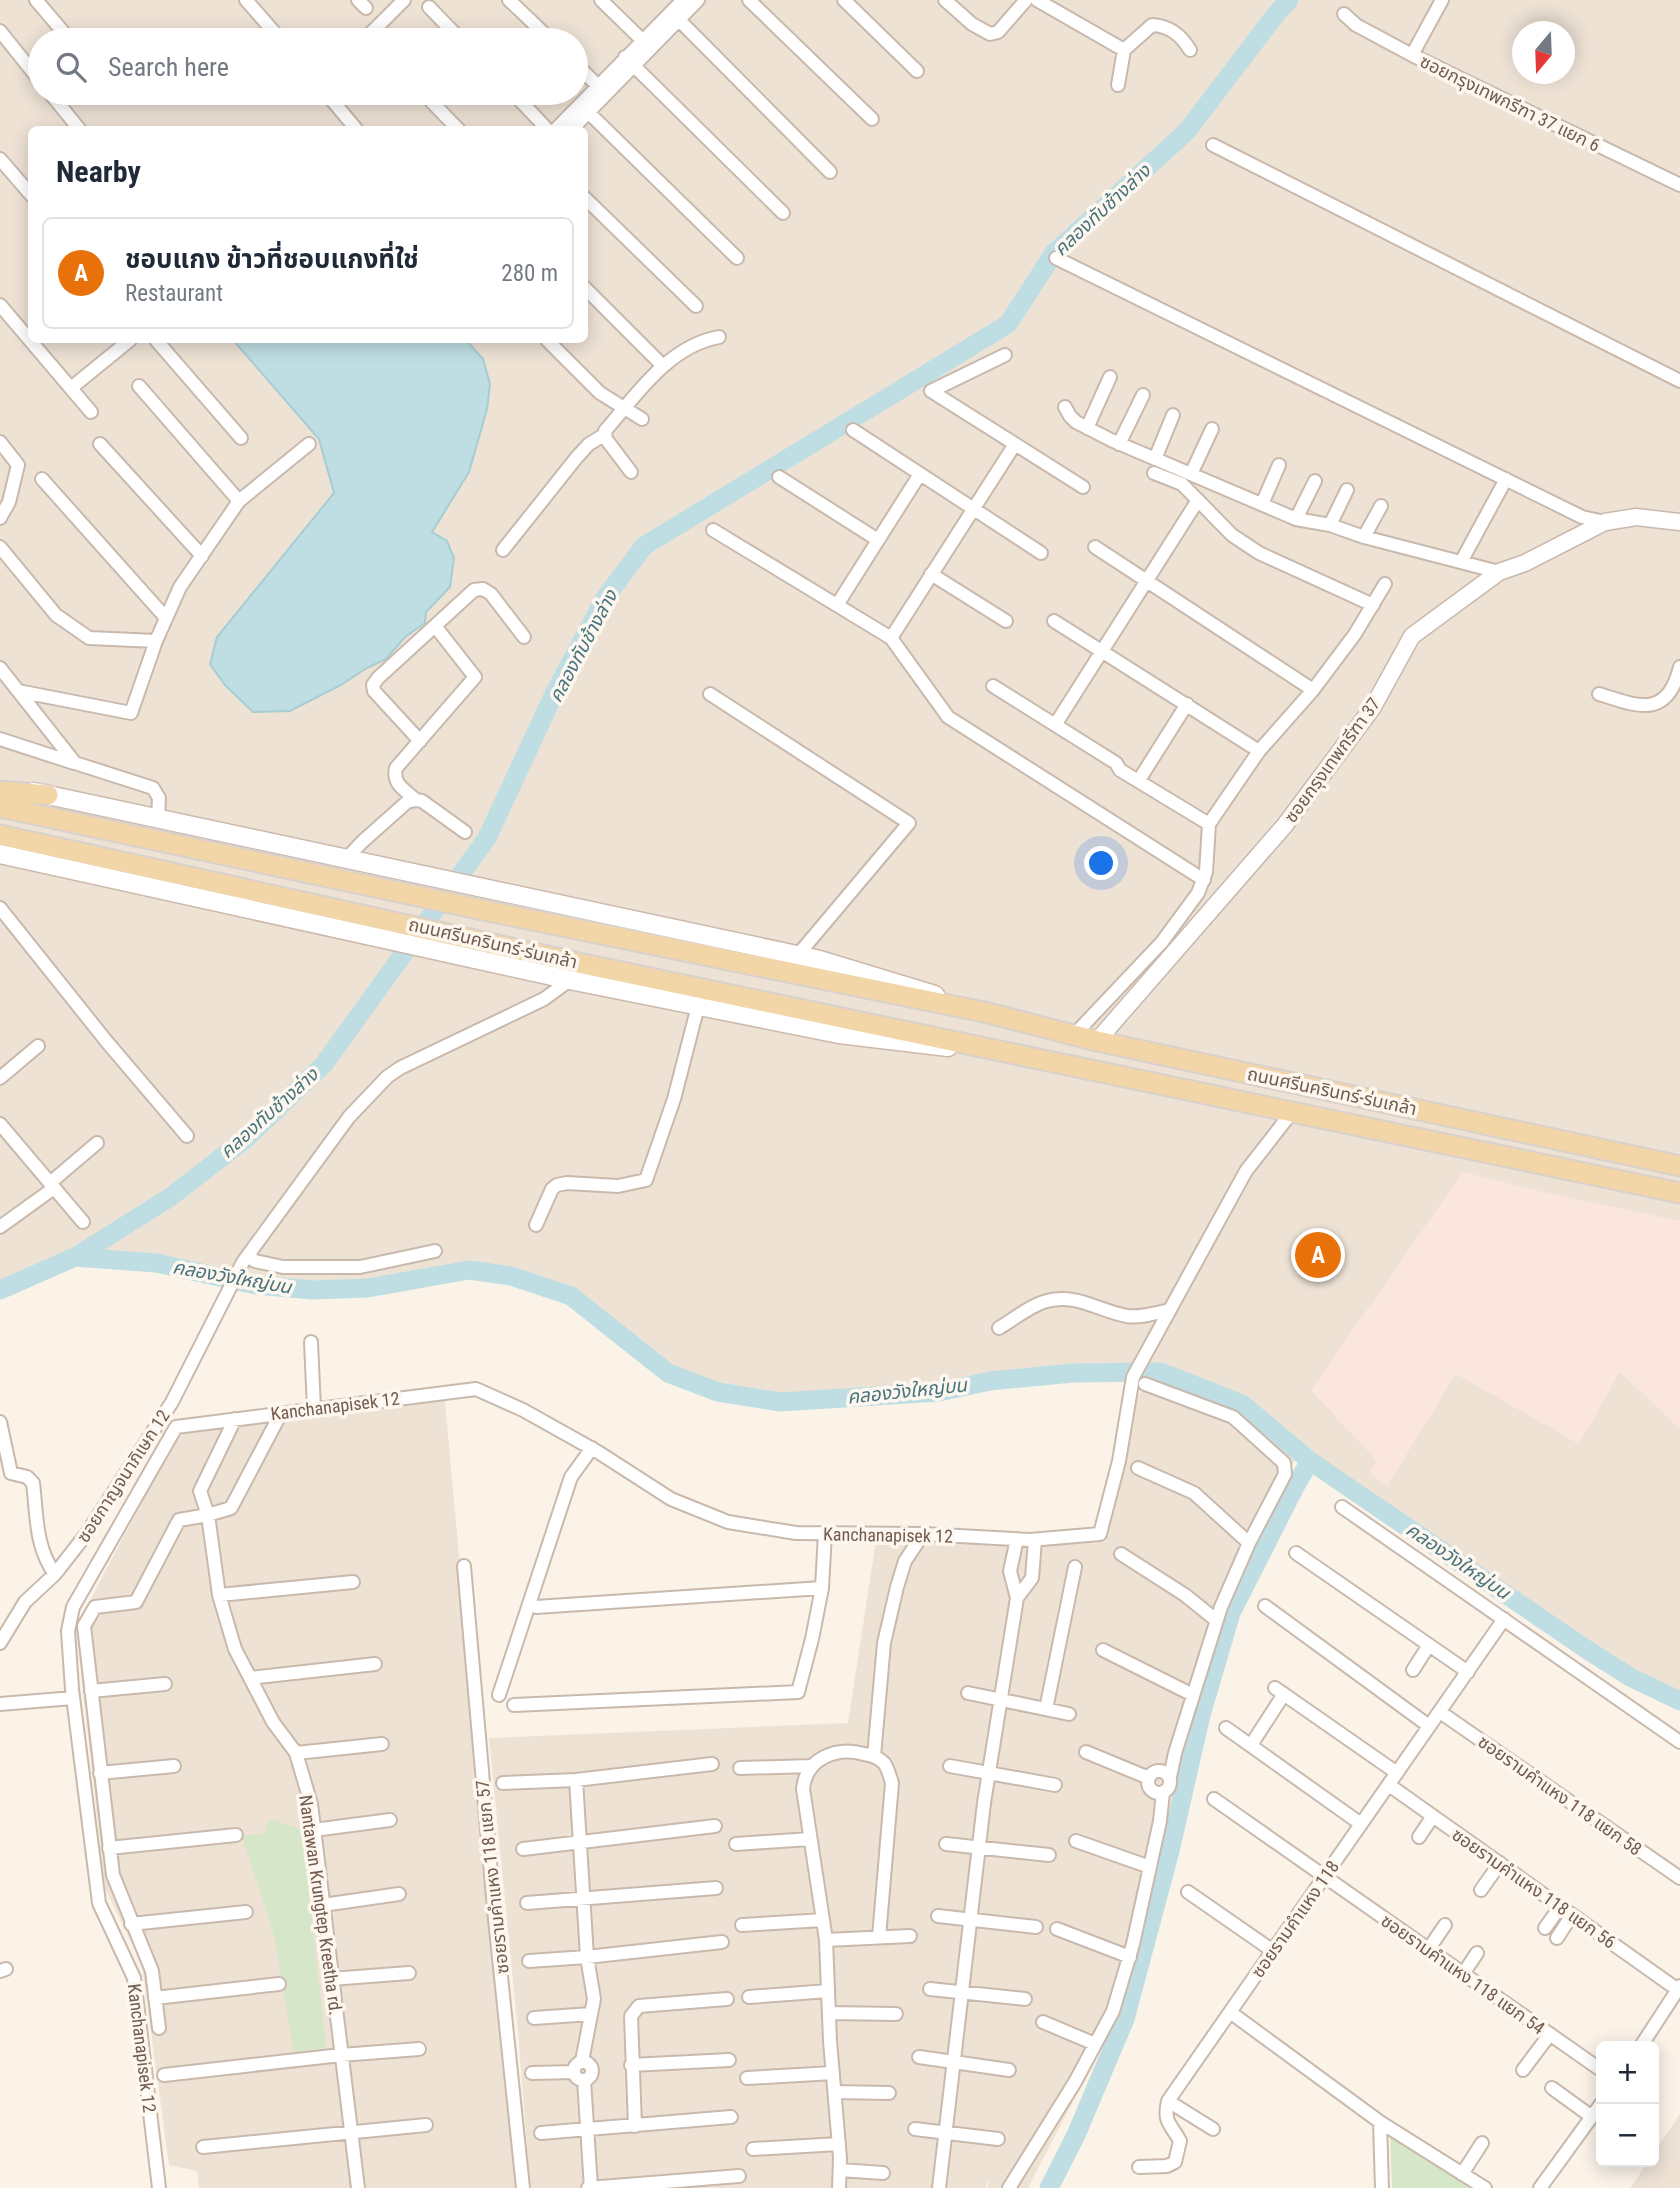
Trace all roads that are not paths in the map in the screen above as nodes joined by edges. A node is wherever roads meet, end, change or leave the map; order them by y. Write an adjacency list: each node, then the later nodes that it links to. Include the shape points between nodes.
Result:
1 (246, 0): 18 (street)
2 (404, 0): 19 (street)
3 (509, 0): 21 (street)
4 (601, 0): 23 (street)
5 (683, 0): 23 (street)
6 (698, 0): 16 (street)
7 (749, 0): 40 (street)
8 (844, 0): 29 (street)
9 (945, 0): 10 (street, via 990,34 998,32)
10 (1026, 0)
11 (1037, 0): 24 (street)
12 (1442, 0): 26 (street)
13 (38, 1): 17 (street)
14 (429, 8): 20 (street)
15 (1343, 14): 26 (street, ซอยกรุงเทพกรีฑา 37 แยก 6)
16 (679, 20): 27 (street); 49 (street)
17 (60, 28)
18 (270, 28)
19 (377, 28)
20 (449, 28)
21 (538, 28)
22 (0, 31): 28 (street)
23 (642, 40): 27 (street)
24 (1124, 50): 25 (street, via 1152,25 1169,29); 31 (street)
25 (1189, 50)
26 (1412, 55): 50 (street, ซอยกรุงเทพกรีฑา 37 แยก 6)
27 (629, 61): 32 (street); 39 (street); 53 (street)
28 (28, 65)
29 (917, 71)
30 (588, 76): 32 (street)
31 (1118, 85)
32 (598, 86): 33 (street)
33 (588, 96)
34 (60, 105): 41 (street)
35 (336, 105): 42 (street)
36 (435, 105): 43 (street)
37 (524, 105): 44 (street)
38 (579, 105): 45 (street)
39 (588, 112): 46 (street); 54 (street)
40 (872, 119)
41 (77, 126)
42 (354, 126)
43 (455, 126)
44 (544, 126)
45 (559, 126)
46 (575, 126)
47 (1213, 145): 68 (street)
48 (0, 159): 51 (street)
49 (830, 172)
50 (1680, 185)
51 (28, 190)
52 (588, 201): 58 (street)
53 (783, 213)
54 (737, 258)
55 (1056, 258): 95 (street)
56 (588, 291): 66 (street)
57 (0, 305): 60 (street)
58 (696, 306)
59 (719, 337): 66 (street, via 689,346)
60 (28, 338)
61 (33, 343): 70 (street)
62 (126, 343): 70 (street)
63 (159, 343): 81 (street)
64 (550, 343): 73 (street, via 600,393)
65 (1005, 355): 85 (street, via 931,391)
66 (663, 366): 73 (street)
67 (1110, 377): 77 (street)
68 (1680, 381)
69 (139, 386): 100 (street)
70 (71, 388): 74 (street)
71 (1143, 395): 86 (street)
72 (1065, 407): 77 (street)
73 (624, 409): 76 (street); 80 (street)
74 (91, 412)
75 (1173, 415): 87 (street)
76 (642, 419)
77 (1087, 428): 86 (street)
78 (1212, 429): 92 (street)
79 (853, 430): 91 (street)
80 (604, 435): 89 (street); 114 (street, via 589,444)
81 (241, 438)
82 (0, 442): 104 (street, via 18,465)
83 (100, 444): 116 (street)
84 (309, 444): 100 (street)
85 (1015, 444): 97 (street); 103 (street)
86 (1119, 444): 87 (street)
87 (1155, 459): 92 (street)
88 (1279, 465): 101 (street)
89 (631, 472)
90 (1154, 473): 99 (street, via 1182,484)
91 (920, 474): 103 (street); 111 (street)
92 (1191, 474): 101 (street)
93 (779, 477): 111 (street)
94 (42, 479): 124 (street)
95 (1506, 480): 106 (street, via 1581,517); 117 (street)
96 (1315, 481): 105 (street)
97 (1083, 487)
98 (1347, 490): 108 (street)
99 (1198, 500): 120 (street); 122 (street, via 1232,535 1259,553)
100 (239, 501): 116 (street)
101 (1262, 504): 105 (street)
102 (1381, 506): 110 (street)
103 (974, 509): 115 (street); 119 (street)
104 (0, 518)
105 (1296, 519): 108 (street)
106 (1605, 522): 107 (street, ซอยกรุงเทพกรีฑา 37, via 1636,517); 118 (street, ซอยกรุงเทพกรีฑา 37, via 1525,564)
107 (1680, 522)
108 (1330, 525): 110 (street)
109 (713, 530): 123 (street)
110 (1364, 537): 117 (street)
111 (878, 540): 123 (street)
112 (0, 547): 130 (street, via 56,615 89,638)
113 (1095, 547): 120 (street)
114 (503, 550)
115 (1041, 553)
116 (202, 556): 124 (street)
117 (1461, 562): 118 (street)
118 (1499, 572): 164 (street, ซอยกรุงเทพกรีฑา 37, via 1412,636 1373,707 1285,825)
119 (932, 575): 125 (street); 129 (street)
120 (1147, 580): 131 (street); 135 (street)
121 (1385, 583): 122 (street)
122 (1373, 604): 135 (street)
123 (837, 605): 129 (street)
124 (166, 618): 130 (street)
125 (1006, 621)
126 (1055, 621): 131 (street)
127 (435, 626): 128 (street, via 474,590 483,589); 142 (street, via 475,677); 142 (street, via 373,685)
128 (524, 637)
129 (891, 638): 157 (street, via 948,717)
130 (156, 641): 136 (street, via 131,713)
131 (1102, 651): 139 (street); 140 (street)
132 (1680, 667): 137 (street, via 1676,682 1651,706)
133 (0, 668): 136 (street)
134 (993, 687): 140 (street)
135 (1313, 690): 143 (street)
136 (18, 691): 144 (street)
137 (1599, 694)
138 (710, 695): 159 (street, via 909,822)
139 (1187, 704): 143 (street); 145 (street)
140 (1055, 725): 145 (street)
141 (0, 739): 144 (street)
142 (421, 741): 149 (street, via 394,776)
143 (1259, 751): 152 (street)
144 (75, 763): 151 (street, via 153,788 159,798)
145 (1139, 780): 152 (street)
146 (0, 785): 148 (main road, ถนนศรีนครินทร์-ร่มเกล้า)
147 (0, 791): 148 (main road)
148 (48, 795): 151 (main road, ถนนศรีนครินทร์-ร่มเกล้า)
149 (416, 800): 153 (street); 156 (street, via 407,802)
150 (0, 807): 162 (main road, ถนนศรีนครินทร์-ร่มเกล้า)
151 (158, 819): 156 (main road, ถนนศรีนครินทร์-ร่มเกล้า)
152 (1209, 824): 157 (street)
153 (465, 832)
154 (0, 835): 166 (main road, ถนนศรีนครินทร์-ร่มเกล้า)
155 (0, 854): 160 (main road, ถนนศรีนครินทร์-ร่มเกล้า)
156 (346, 859): 159 (main road, ถนนศรีนครินทร์-ร่มเกล้า)
157 (1204, 880): 163 (street, via 1161,942)
158 (0, 908): 170 (street)
159 (797, 956): 162 (main road, ถนนศรีนครินทร์-ร่มเกล้า)
160 (570, 980): 161 (main road, ถนนศรีนครินทร์-ร่มเกล้า); 179 (street, ซอยกาญจนาภิเษก 12, via 544,999 387,1077 349,1117)
161 (698, 1006): 166 (main road, ถนนศรีนครินทร์-ร่มเกล้า, via 850,1036); 176 (street, via 674,1099 646,1180 618,1186 557,1185)
162 (984, 1012): 163 (main road, ถนนศรีนครินทร์-ร่มเกล้า)
163 (1074, 1035): 164 (main road, ถนนศรีนครินทร์-ร่มเกล้า)
164 (1097, 1041): 172 (main road, ถนนศรีนครินทร์-ร่มเกล้า)
165 (38, 1046): 167 (street)
166 (986, 1049): 168 (main road, ถนนศรีนครินทร์-ร่มเกล้า)
167 (0, 1078)
168 (1292, 1112): 174 (main road, ถนนศรีนครินทร์-ร่มเกล้า); 180 (street, via 1246,1171)
169 (1, 1127): 173 (street)
170 (187, 1136)
171 (97, 1143): 173 (street)
172 (1680, 1166)
173 (52, 1185): 175 (street); 177 (street)
174 (1680, 1193)
175 (83, 1222)
176 (536, 1225)
177 (0, 1227)
178 (435, 1251): 179 (street, via 360,1267 283,1267)
179 (245, 1259): 201 (street, ซอยกาญจนาภิเษก 12, via 172,1402)
180 (1170, 1310): 181 (street, via 1128,1316 1071,1298 1058,1299 1044,1301); 195 (street, Kanchanapisek 12, via 1133,1377 1119,1461 1100,1534)
181 (999, 1328)
182 (311, 1342): 184 (street)
183 (1146, 1384): 196 (street, via 1233,1417 1284,1463 1283,1479)
184 (313, 1409): 185 (street, Kanchanapisek 12); 188 (street, Kanchanapisek 12, via 476,1389)
185 (281, 1413): 186 (street, Kanchanapisek 12); 191 (street, via 231,1508)
186 (234, 1419): 191 (street, Nantawan Krungtep Kreetha rd., via 200,1491); 222 (street, Kanchanapisek 12, via 176,1427 155,1463 73,1608 68,1631)
187 (0, 1422): 201 (street, via 11,1473 33,1483 40,1548)
188 (592, 1448): 192 (street, Kanchanapisek 12, via 671,1499 729,1522); 220 (street, via 571,1477)
189 (1138, 1468): 196 (street, via 1194,1493)
190 (1342, 1507): 208 (street)
191 (208, 1515): 204 (street, Nantawan Krungtep Kreetha rd.); 218 (street, via 179,1520 136,1602 95,1607 84,1626)
192 (825, 1533): 193 (street, Kanchanapisek 12); 203 (street)
193 (923, 1534): 194 (street, Kanchanapisek 12); 236 (street, via 905,1561 884,1643)
194 (1017, 1539): 195 (street, Kanchanapisek 12); 205 (street, via 1010,1571)
195 (1035, 1539): 205 (street, via 1032,1578)
196 (1249, 1543): 209 (street)
197 (1296, 1553): 211 (street)
198 (1121, 1554): 209 (street)
199 (464, 1566): 367 (street, ซอยรามคำแหง 118 แยก 57)
200 (1074, 1567): 226 (street)
201 (55, 1574): 210 (street, ซอยกาญจนาภิเษก 12, via 25,1602)
202 (353, 1582): 204 (street)
203 (822, 1588): 207 (street); 225 (street, via 798,1692)
204 (219, 1595): 216 (street, Nantawan Krungtep Kreetha rd., via 234,1649)
205 (1017, 1598): 223 (street)
206 (1265, 1606): 229 (street)
207 (536, 1607)
208 (1504, 1619): 215 (street, ซอยรามคำแหง 118); 231 (street)
209 (1216, 1620): 221 (street)
210 (0, 1643)
211 (1429, 1645): 214 (street); 215 (street)
212 (1103, 1650): 221 (street)
213 (375, 1664): 216 (street)
214 (1413, 1670)
215 (1468, 1672): 227 (street, ซอยรามคำแหง 118)
216 (250, 1678): 235 (street, Nantawan Krungtep Kreetha rd.)
217 (166, 1684): 218 (street)
218 (91, 1691): 242 (street)
219 (968, 1693): 223 (street)
220 (499, 1695)
221 (1193, 1695): 246 (street)
222 (73, 1698): 224 (street); 365 (street, Kanchanapisek 12, via 99,1903 134,1978)
223 (1000, 1700): 226 (street); 243 (street)
224 (0, 1704)
225 (514, 1705)
226 (1046, 1709): 228 (street)
227 (1440, 1712): 229 (street, ซอยรามคำแหง 118); 272 (street, ซอยรามคำแหง 118 แยก 58)
228 (1069, 1714)
229 (1429, 1726): 244 (street, ซอยรามคำแหง 118)
230 (1226, 1728): 233 (street)
231 (1680, 1742)
232 (382, 1744): 235 (street)
233 (1251, 1745): 244 (street, via 1279,1691); 255 (street)
234 (1086, 1752): 245 (street)
235 (296, 1754): 257 (street, Nantawan Krungtep Kreetha rd.)
236 (874, 1756): 239 (street, via 837,1751); 293 (street, via 883,1763 892,1783)
237 (712, 1764): 247 (street)
238 (174, 1766): 242 (street)
239 (812, 1766): 241 (street); 260 (street, via 803,1789)
240 (950, 1766): 243 (street)
241 (740, 1768)
242 (100, 1773): 265 (street)
243 (989, 1773): 249 (street); 266 (street)
244 (1397, 1773): 250 (street, ซอยรามคำแหง 118)
245 (1149, 1777): 246 (street, via 1155,1771); 251 (street, via 1149,1786)
246 (1170, 1777): 251 (street)
247 (576, 1780): 248 (street); 262 (street)
248 (503, 1783)
249 (1055, 1785)
250 (1389, 1785): 253 (street, ซอยรามคำแหง 118 แยก 56); 255 (street, ซอยรามคำแหง 118)
251 (1163, 1792): 270 (street)
252 (1214, 1799): 271 (street, ซอยรามคำแหง 118 แยก 54)
253 (1433, 1816): 259 (street); 269 (street, ซอยรามคำแหง 118 แยก 56)
254 (390, 1820): 257 (street)
255 (1362, 1824): 271 (street, ซอยรามคำแหง 118)
256 (715, 1826): 262 (street)
257 (314, 1830): 279 (street, Nantawan Krungtep Kreetha rd.)
258 (236, 1835): 265 (street)
259 (1419, 1837)
260 (810, 1839): 263 (street); 284 (street)
261 (1076, 1840): 270 (street)
262 (579, 1843): 267 (street); 277 (street)
263 (736, 1844)
264 (946, 1844): 266 (street)
265 (109, 1848): 286 (street, via 113,1875)
266 (979, 1848): 268 (street); 285 (street)
267 (523, 1849)
268 (1049, 1854)
269 (1500, 1863): 274 (street); 280 (street, ซอยรามคำแหง 118 แยก 56)
270 (1150, 1867): 301 (street)
271 (1325, 1878): 297 (street, ซอยรามคำแหง 118 แยก 54); 298 (street, ซอยรามคำแหง 118)
272 (1680, 1878)
273 (716, 1888): 277 (street)
274 (1481, 1890)
275 (1188, 1892): 298 (street)
276 (398, 1894): 279 (street)
277 (583, 1898): 278 (street); 300 (street)
278 (527, 1903)
279 (323, 1905): 305 (street, Nantawan Krungtep Kreetha rd.)
280 (1560, 1907): 282 (street, ซอยรามคำแหง 118 แยก 56); 290 (street)
281 (246, 1912): 286 (street)
282 (1572, 1915): 294 (street); 307 (street, ซอยรามคำแหง 118 แยก 56)
283 (938, 1916): 285 (street)
284 (822, 1920): 287 (street); 295 (street)
285 (971, 1920): 289 (street); 310 (street)
286 (131, 1924): 312 (street, via 152,1971)
287 (742, 1925)
288 (1445, 1925): 297 (street)
289 (1037, 1927)
290 (1545, 1928)
291 (1057, 1929): 301 (street)
292 (909, 1936): 293 (street)
293 (880, 1937): 295 (street)
294 (1557, 1938)
295 (826, 1940): 309 (street)
296 (722, 1942): 300 (street)
297 (1428, 1950): 304 (street, ซอยรามคำแหง 118 แยก 54)
298 (1273, 1951): 315 (street, ซอยรามคำแหง 118)
299 (1477, 1953): 304 (street)
300 (587, 1957): 302 (street); 317 (street, via 594,1999)
301 (1130, 1957): 324 (street, via 1113,2011)
302 (529, 1961)
303 (409, 1973): 305 (street)
304 (1463, 1974): 322 (street, ซอยรามคำแหง 118 แยก 54)
305 (331, 1979): 326 (street, Nantawan Krungtep Kreetha rd.)
306 (279, 1984): 312 (street)
307 (1679, 1988): 323 (street)
308 (930, 1989): 310 (street)
309 (828, 1992): 311 (street); 316 (street)
310 (962, 1993): 314 (street); 329 (street)
311 (749, 1997)
312 (155, 1998): 321 (street)
313 (727, 1999): 330 (street, via 639,2006 631,2016)
314 (1025, 1999)
315 (1230, 2012): 342 (street, ซอยรามคำแหง 118); 346 (street)
316 (829, 2013): 318 (street); 335 (street)
317 (591, 2014): 319 (street); 337 (street)
318 (896, 2014)
319 (534, 2018)
320 (1043, 2022): 324 (street)
321 (159, 2028)
322 (1549, 2034): 331 (street, ซอยรามคำแหง 118 แยก 54); 333 (street)
323 (1644, 2041)
324 (1095, 2044): 371 (street)
325 (419, 2049): 326 (street)
326 (341, 2055): 336 (street); 352 (street, Nantawan Krungtep Kreetha rd.)
327 (919, 2057): 329 (street)
328 (729, 2060): 330 (street)
329 (954, 2062): 332 (street); 354 (street)
330 (631, 2065): 348 (street)
331 (1596, 2067)
332 (1009, 2070)
333 (1523, 2070)
334 (532, 2073): 337 (street)
335 (833, 2073): 338 (street); 340 (street)
336 (163, 2075)
337 (579, 2076): 349 (street)
338 (747, 2078)
339 (1552, 2088): 344 (street)
340 (835, 2092): 341 (street); 357 (street)
341 (889, 2093)
342 (1168, 2101): 351 (street); 360 (street, via 1165,2115 1180,2141 1175,2162)
343 (1596, 2111): 344 (street)
344 (1592, 2117): 374 (street)
345 (731, 2118): 348 (street)
346 (1380, 2122): 363 (street); 372 (street)
347 (426, 2125): 352 (street)
348 (635, 2126): 349 (street)
349 (585, 2129): 353 (street); 368 (street)
350 (915, 2129): 354 (street)
351 (1213, 2129)
352 (352, 2131): 358 (street); 366 (street, Nantawan Krungtep Kreetha rd.)
353 (541, 2133)
354 (946, 2133): 355 (street); 370 (street)
355 (998, 2139)
356 (1482, 2143): 363 (street)
357 (839, 2144): 359 (street); 361 (street)
358 (203, 2147)
359 (752, 2149)
360 (1139, 2167)
361 (839, 2170): 362 (street); 369 (street)
362 (883, 2173)
363 (1462, 2174): 373 (street)
364 (738, 2176): 368 (street)
365 (159, 2188)
366 (358, 2188)
367 (523, 2188)
368 (590, 2188)
369 (839, 2188)
370 (939, 2188)
371 (1009, 2188)
372 (1382, 2188)
373 (1485, 2188)
374 (1540, 2188)

